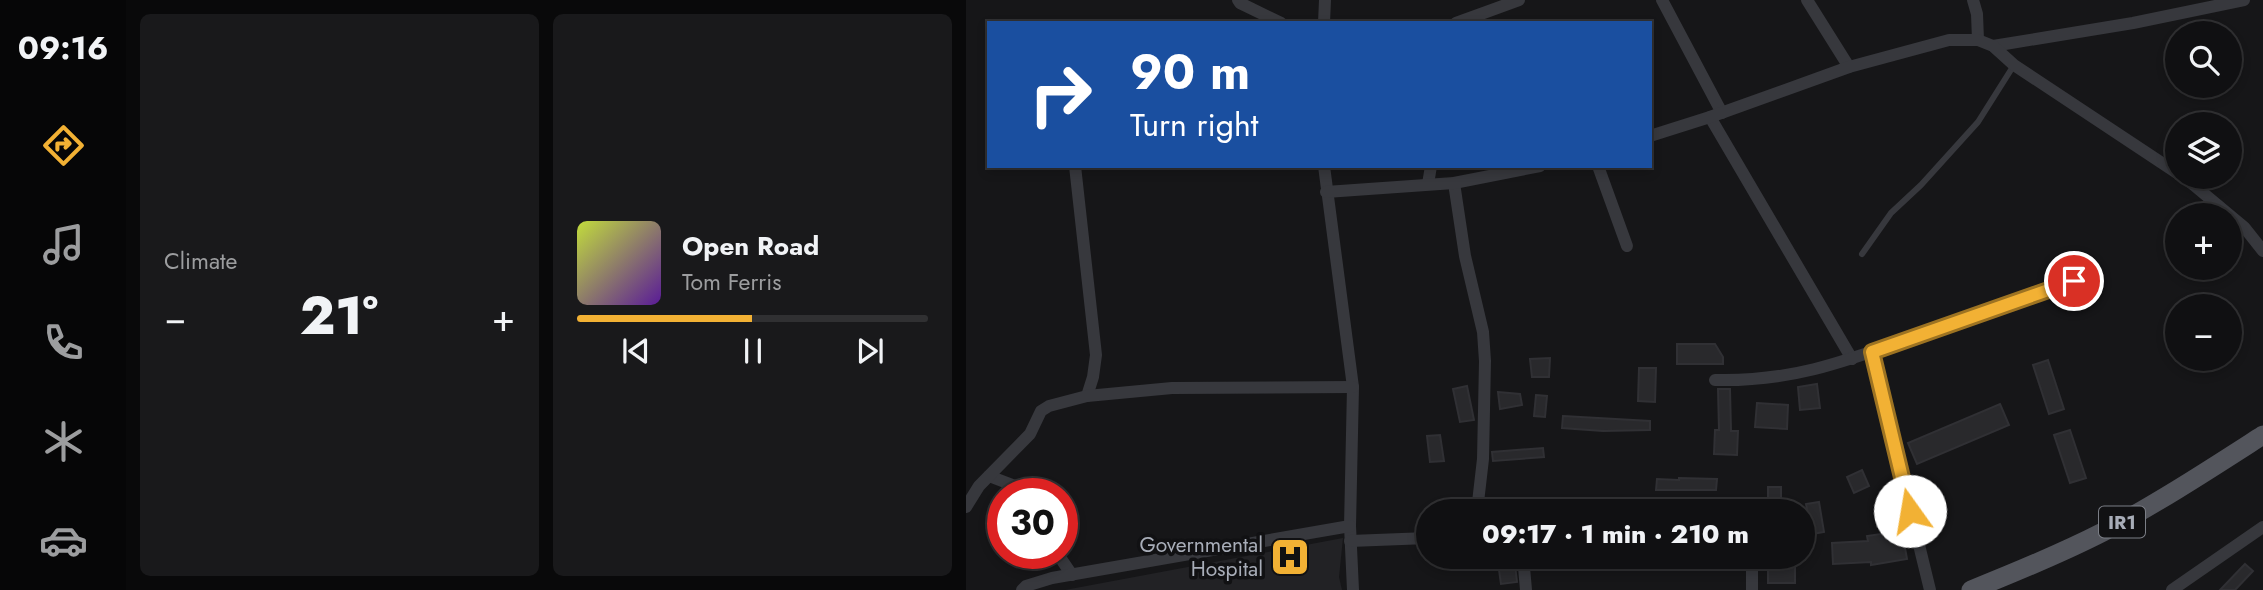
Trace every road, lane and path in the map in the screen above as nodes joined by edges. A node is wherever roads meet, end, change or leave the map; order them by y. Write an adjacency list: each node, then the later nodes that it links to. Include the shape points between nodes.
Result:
1 (1238, 0): 8 (street)
2 (1325, 0): 9 (street)
3 (1519, 0): 10 (street)
4 (1662, 0): 15 (street)
5 (1807, 0): 14 (street)
6 (1973, 0): 11 (street)
7 (2244, 0): 12 (street)
8 (1277, 21)
9 (1324, 21)
10 (1461, 21)
11 (1978, 40): 12 (street); 14 (street, via 1948,40)
12 (1993, 46): 13 (street)
13 (2014, 65): 17 (street); 29 (lane, via 1978,122 1891,213)
14 (1849, 67): 15 (street)
15 (1716, 115): 16 (street); 32 (street)
16 (1652, 135)
17 (2165, 165)
18 (1075, 168): 35 (street, via 1096,355)
19 (1324, 168): 26 (street)
20 (1430, 168): 24 (street)
21 (1530, 168): 23 (street)
22 (1599, 168): 27 (street)
23 (1454, 183): 24 (street); 39 (street, via 1483,332 1483,459)
24 (1428, 184): 26 (street)
25 (2198, 189): 28 (street, via 2244,227)
26 (1326, 192): 34 (street)
27 (1627, 246)
28 (2263, 251)
29 (1862, 254)
30 (2074, 281): 31 (street)
31 (1872, 352): 32 (street); 53 (street)
32 (1852, 359): 33 (street, via 1793,375)
33 (1715, 380)
34 (1353, 387): 35 (street, via 1172,388); 41 (street)
35 (1087, 396): 37 (street, via 1041,411 1030,434)
36 (2262, 437): 54 (main road, IR1, via 2103,532)
37 (989, 476): 38 (street); 40 (street)
38 (994, 478)
39 (1478, 499)
40 (966, 507)
41 (1350, 526): 44 (street); 48 (street)
42 (2263, 527): 55 (street)
43 (1416, 538): 44 (street)
44 (1350, 541): 50 (street)
45 (1068, 569): 48 (street)
46 (1524, 569): 51 (street)
47 (1752, 569): 52 (street)
48 (1072, 575): 49 (street)
49 (1022, 590)
50 (1353, 590)
51 (1526, 590)
52 (1752, 590)
53 (1930, 590)
54 (1970, 590)
55 (2172, 590)

